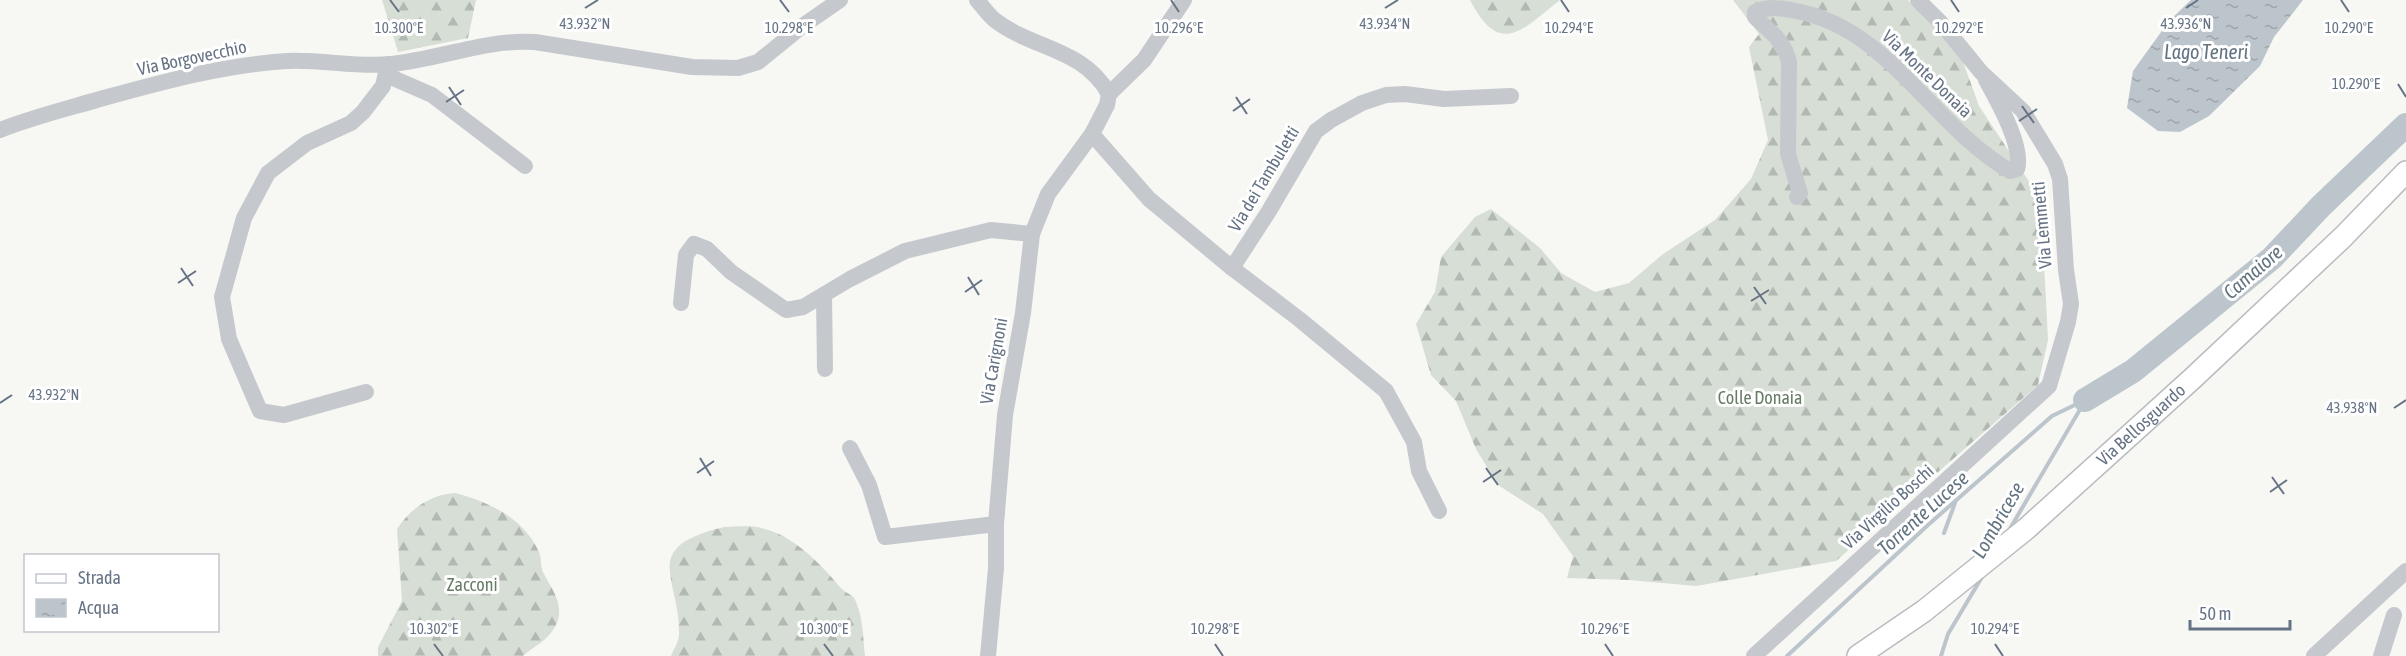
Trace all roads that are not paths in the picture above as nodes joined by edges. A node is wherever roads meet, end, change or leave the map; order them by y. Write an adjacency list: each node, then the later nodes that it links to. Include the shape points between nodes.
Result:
1 (840, 0): 5 (street, Via Borgovecchio, via 758,62 738,68 692,67 515,41 472,47)
2 (977, 0): 7 (street, via 996,21 1086,66)
3 (1184, 0): 7 (street, via 1144,60)
4 (1918, 0): 6 (street, Via Lemmetti)
5 (387, 70): 9 (street, Via Borgovecchio, via 291,61 241,64 31,117); 11 (street, via 432,94); 20 (street, via 383,86 351,123 306,143 268,173 244,218 222,297 229,339 260,411 284,415)
6 (1981, 72): 13 (street, Via Monte Donaia, via 2011,129 2019,162 2017,169 2010,171 1970,142 1866,43 1812,14 1779,8 1755,12 1755,17 1787,51 1790,62 1788,154 1800,193); 19 (street, Via Lemmetti, via 2033,124 2060,179 2071,304)
7 (1109, 94): 10 (street, Via Carignoni)
8 (1511, 96): 15 (street, Via dei Tambuletti, via 1444,99 1386,95 1331,120 1316,131)
9 (0, 130)
10 (1092, 134): 14 (street, Via Carignoni, via 1048,194); 15 (street, via 1149,199)
11 (525, 166)
12 (2406, 172): 29 (main road, Via Bellosguardo, via 2193,378 2026,529 1923,611)
13 (1797, 197)
14 (1032, 234): 16 (street, via 991,230 905,251); 23 (street, Via Carignoni, via 1005,416)
15 (1232, 268): 22 (street, via 1386,391 1414,442 1419,471)
16 (824, 295): 17 (street, via 803,307 786,310 731,272 708,249 694,244 686,255); 18 (street)
17 (681, 303)
18 (825, 369)
19 (2049, 386): 28 (street, Via Virgilio Boschi)
20 (366, 392)
21 (850, 448): 23 (street, via 869,485 885,537)
22 (1439, 511)
23 (996, 524): 27 (street, Via Carignoni)
24 (2406, 571): 25 (street)
25 (2376, 600): 26 (street); 30 (street)
26 (2400, 619): 31 (street)
27 (988, 656)
28 (1754, 656)
29 (1858, 656)
30 (2314, 656)
31 (2381, 656)

